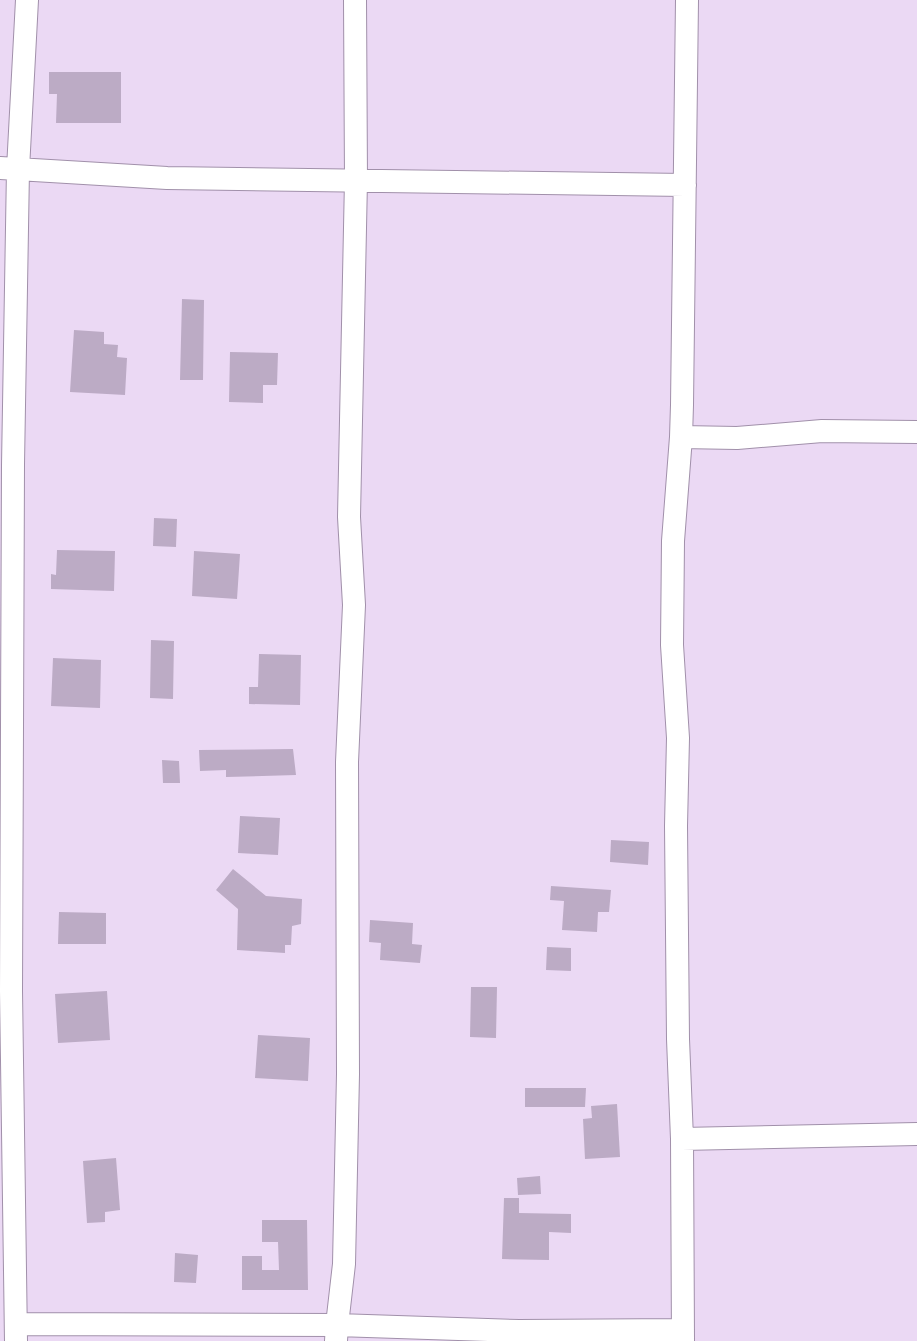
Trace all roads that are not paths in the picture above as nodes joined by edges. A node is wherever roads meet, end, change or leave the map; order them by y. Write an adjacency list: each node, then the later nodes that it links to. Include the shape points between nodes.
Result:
1 (27, 0): 4 (street)
2 (355, 0): 5 (street)
3 (687, 0): 6 (street)
4 (9, 168): 5 (street, via 167,178); 11 (street, via 13,465 11,991)
5 (356, 180): 6 (street); 12 (street, via 349,517 354,605 347,762 348,1082 344,1264)
6 (685, 185): 8 (street)
7 (917, 432): 8 (street, via 822,431 737,438)
8 (681, 437): 10 (street, via 673,541 672,645 678,738 678,1039)
9 (917, 1134): 10 (street)
10 (682, 1139): 13 (street)
11 (16, 1332): 12 (street)
12 (336, 1333): 13 (street, via 520,1331)
13 (683, 1335)

